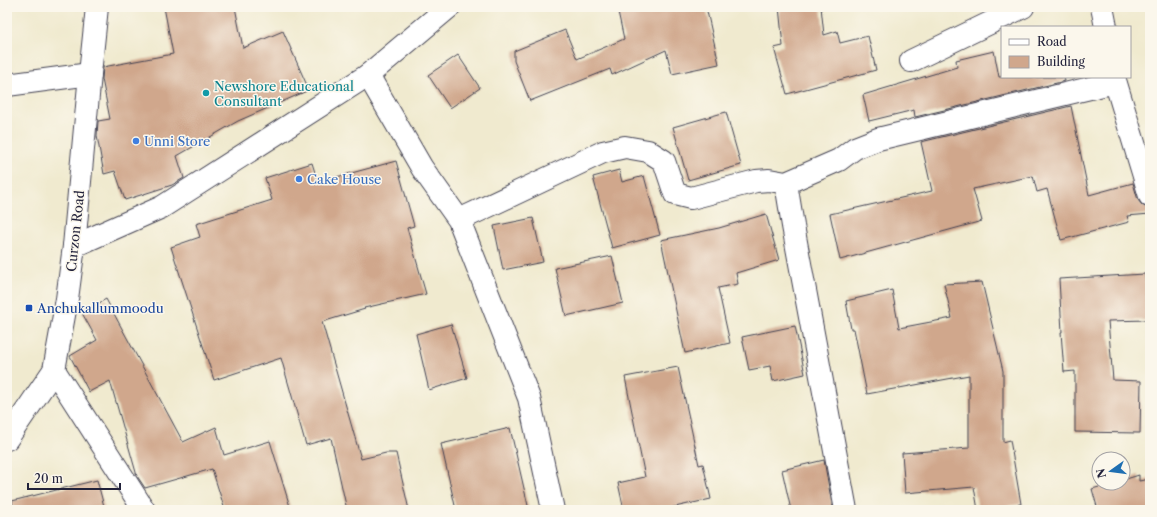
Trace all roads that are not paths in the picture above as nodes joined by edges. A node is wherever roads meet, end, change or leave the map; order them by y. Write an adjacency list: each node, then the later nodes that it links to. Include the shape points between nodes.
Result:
1 (97, 7): 7 (street, Curzon Road)
2 (449, 7): 8 (street)
3 (1023, 7): 6 (street)
4 (1102, 7): 5 (street)
5 (1106, 26)
6 (911, 61)
7 (90, 74): 10 (street); 14 (street, Curzon Road)
8 (368, 75): 13 (street, via 422,168); 14 (street, via 162,207)
9 (1115, 80): 11 (street, via 878,139 855,148 839,160); 12 (street)
10 (7, 84)
11 (786, 183): 13 (street, via 756,181 691,198 675,194 664,161 648,151 625,147 603,152); 19 (street)
12 (1150, 196)
13 (459, 220): 18 (street, via 528,398)
14 (74, 246): 15 (street, Curzon Road)
15 (54, 370): 16 (street, Curzon Road); 17 (street)
16 (7, 439)
17 (144, 510)
18 (553, 510)
19 (846, 510)

